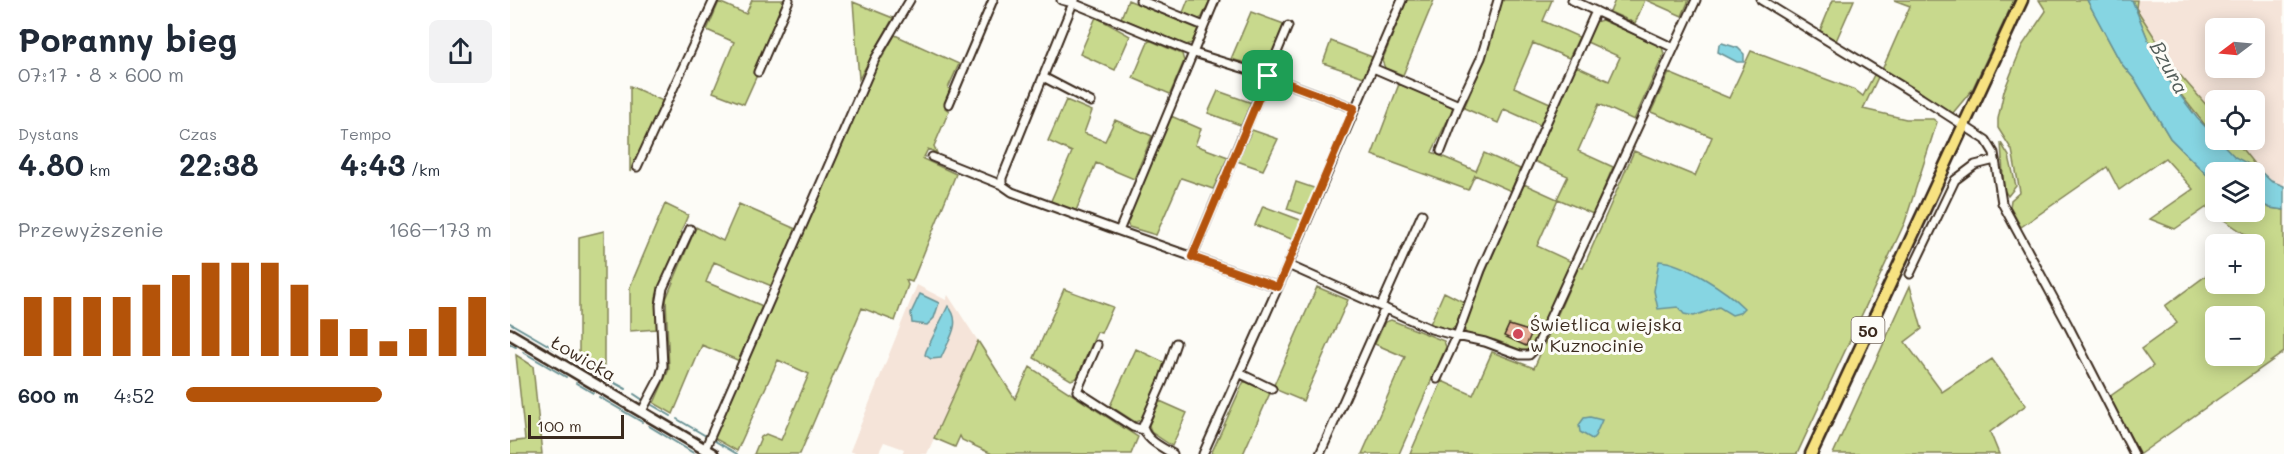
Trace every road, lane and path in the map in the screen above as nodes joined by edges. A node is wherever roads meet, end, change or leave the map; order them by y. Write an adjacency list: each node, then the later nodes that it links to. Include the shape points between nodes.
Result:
1 (714, 0): 32 (street)
2 (789, 0): 21 (street)
3 (910, 0): 51 (street, via 875,59)
4 (993, 0): 25 (street)
5 (1061, 0): 14 (street)
6 (1140, 0): 16 (street)
7 (1215, 0): 16 (street)
8 (1401, 0): 20 (street)
9 (1498, 0): 26 (street, via 1481,58)
10 (1572, 0): 15 (street)
11 (1696, 0): 18 (street)
12 (1761, 0): 28 (street)
13 (2022, 0): 28 (main road, 50)
14 (1074, 2): 19 (street); 23 (street)
15 (1596, 11): 18 (street); 43 (street, via 1481,270)
16 (1204, 26): 19 (street)
17 (1288, 26): 22 (street)
18 (1674, 48): 43 (street, via 1536,348 1530,355 1520,355)
19 (1194, 53): 22 (street); 36 (street)
20 (1373, 68): 26 (street); 27 (street)
21 (758, 72)
22 (1268, 76): 27 (street); 37 (street)
23 (1043, 77): 24 (street); 33 (street)
24 (1091, 102)
25 (949, 104)
26 (1460, 105): 29 (street)
27 (1354, 108): 38 (street)
28 (1963, 125): 31 (street, via 1986,140); 55 (main road, 50)
29 (1441, 151)
30 (932, 157): 33 (street)
31 (1995, 159): 39 (street, via 1975,165 1955,180); 56 (street, via 2002,203)
32 (637, 167)
33 (1002, 186): 36 (street)
34 (1422, 214): 41 (street)
35 (690, 229): 49 (street, via 661,295 663,366)
36 (1119, 231): 37 (street)
37 (1192, 257): 40 (street)
38 (1288, 265): 40 (street); 41 (street)
39 (1910, 274)
40 (1278, 287): 46 (street)
41 (1383, 307): 43 (street); 54 (street)
42 (510, 334): 49 (street, Łowicka)
43 (1456, 336): 47 (street)
44 (1176, 343): 50 (street)
45 (1097, 345): 50 (street, via 1077,391)
46 (1239, 373): 48 (street); 53 (street)
47 (1437, 379)
48 (1272, 389)
49 (642, 411): 51 (street, Łowicka)
50 (1144, 430): 52 (street)
51 (709, 452)
52 (1173, 454)
53 (1203, 454)
54 (1320, 454)
55 (1811, 454)
56 (2134, 454)

